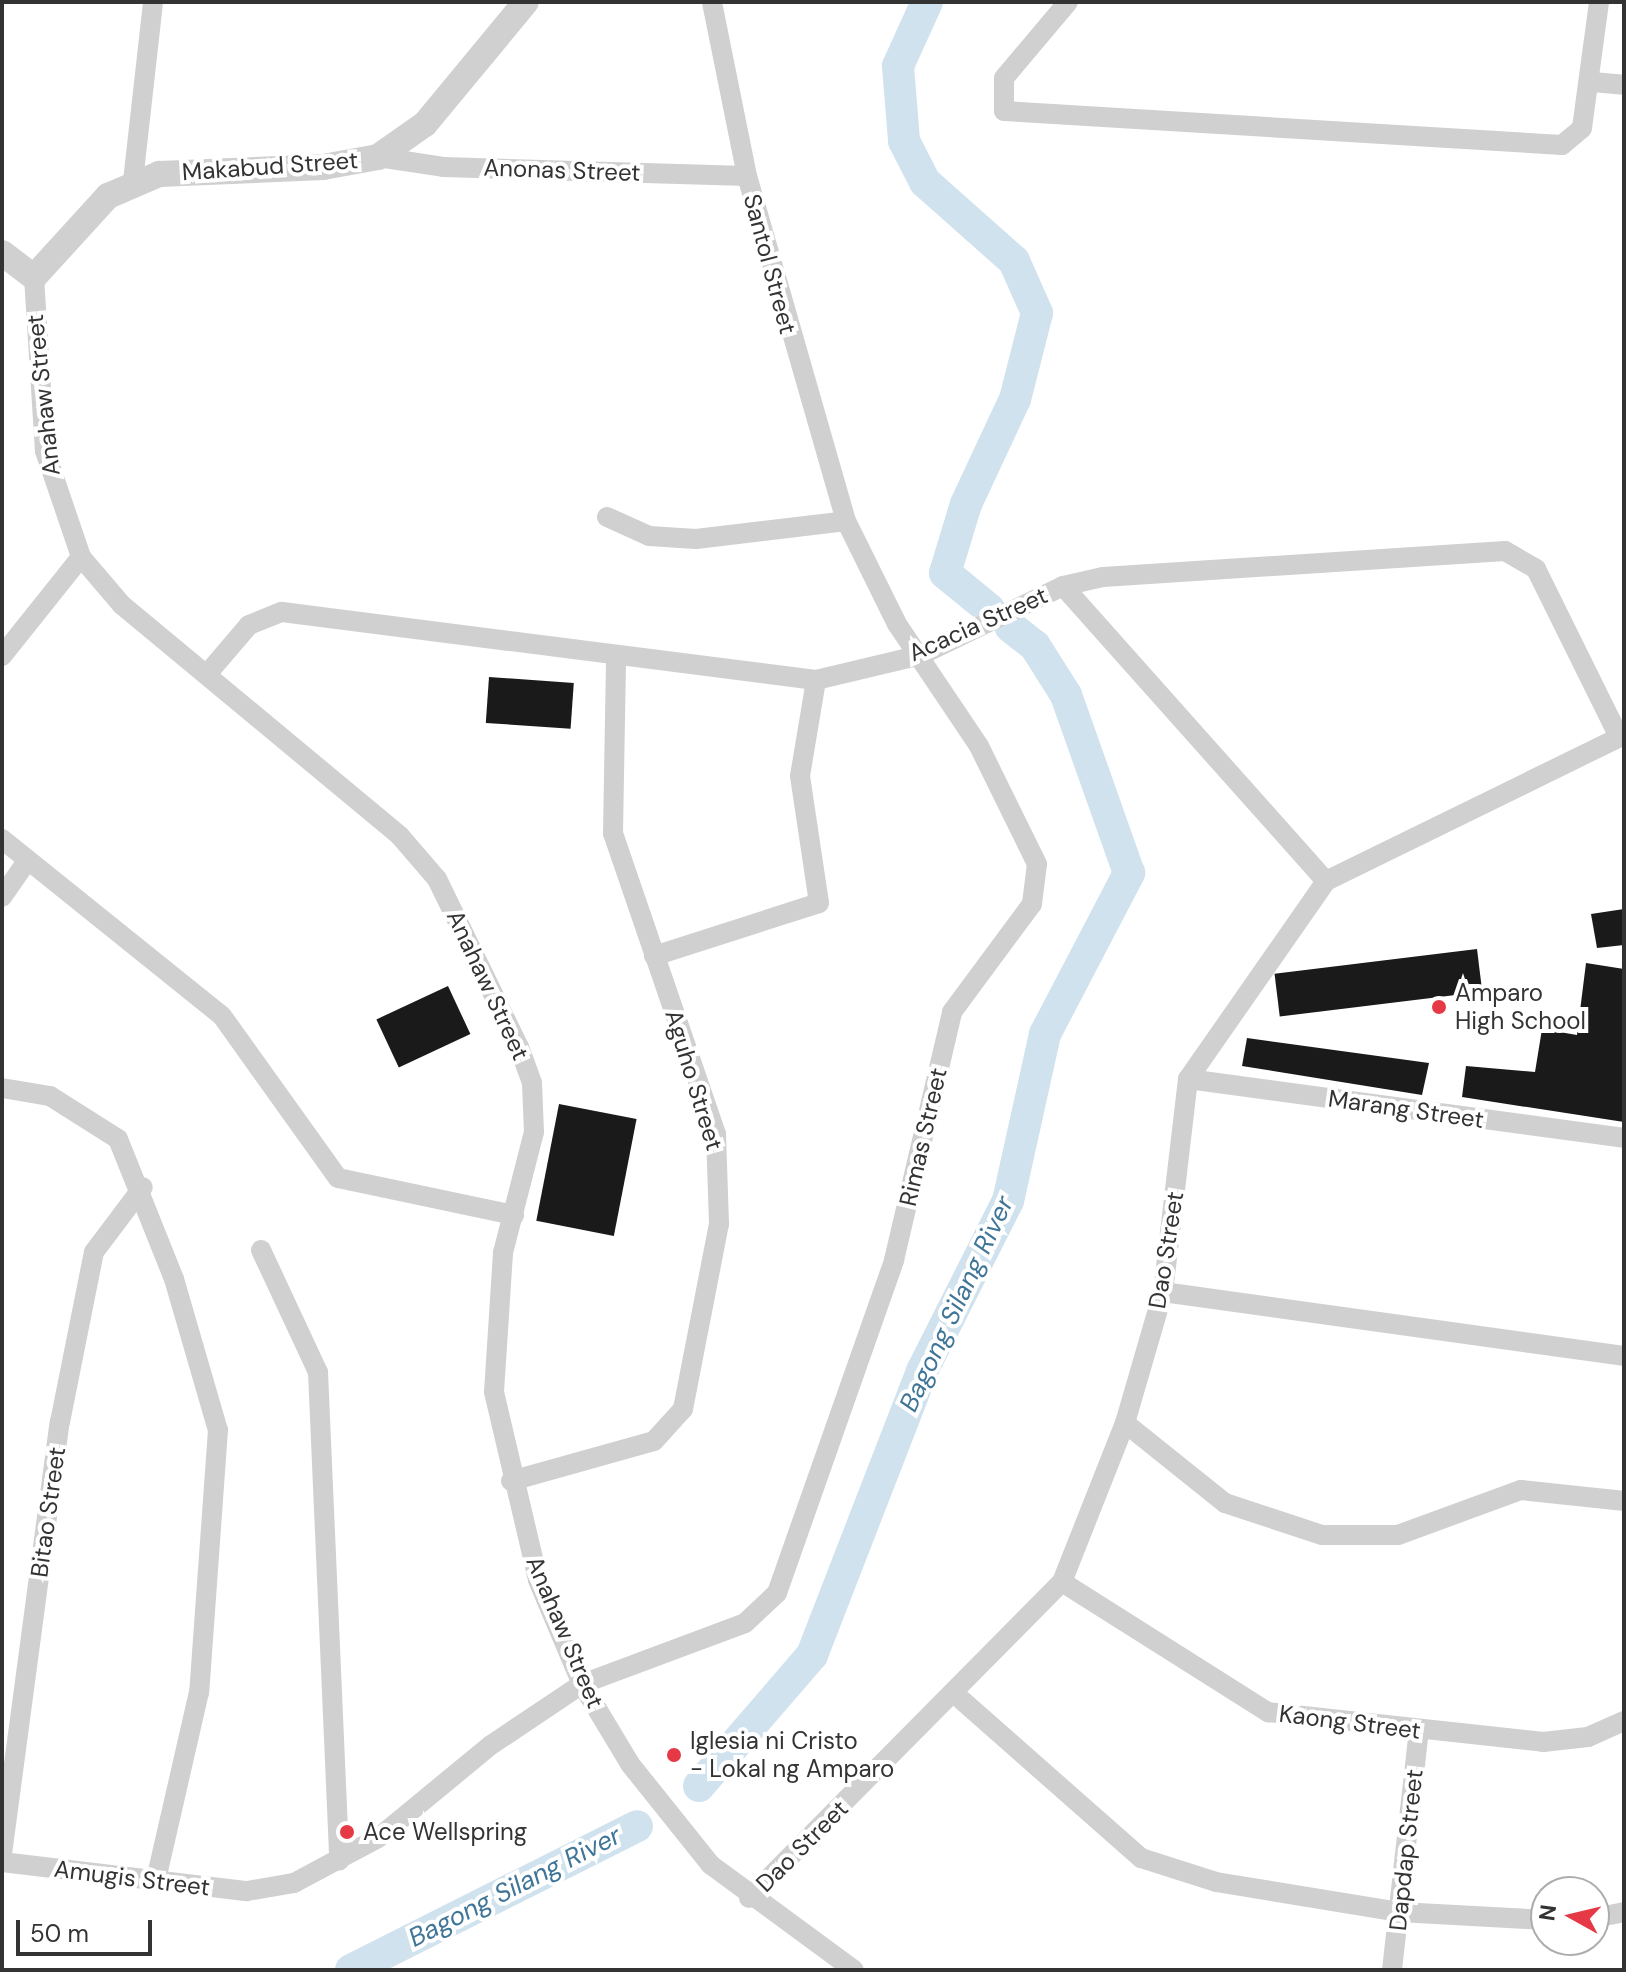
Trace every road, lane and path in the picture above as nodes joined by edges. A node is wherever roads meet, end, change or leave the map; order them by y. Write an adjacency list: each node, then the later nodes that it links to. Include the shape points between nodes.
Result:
1 (153, 2): 10 (street)
2 (526, 2): 8 (street, Makabud Street, via 425,124)
3 (712, 2): 9 (street, Santol Street)
4 (1068, 2): 6 (street, via 1004,78 1004,111 1562,145 1582,128)
5 (1599, 2): 6 (street)
6 (1592, 82): 7 (street)
7 (1624, 85)
8 (378, 157): 9 (street, Anonas Street, via 443,167); 10 (street, Makabud Street)
9 (747, 176): 14 (street, Santol Street)
10 (133, 181): 12 (street, via 87,215)
11 (2, 253): 12 (street)
12 (34, 277): 15 (street, Anahaw Street, via 45,451)
13 (607, 517): 14 (street, via 649,536 696,539)
14 (846, 521): 17 (street, Rimas Street, via 897,624)
15 (81, 557): 18 (street); 20 (street, Anahaw Street, via 122,605)
16 (1063, 586): 17 (street, Acacia Street); 22 (street, Acacia Street, via 1103,577 1522,555 1536,569); 25 (street)
17 (921, 655): 21 (street, Acacia Street); 40 (street, Rimas Street, via 979,746 1037,864 1032,904 952,1012 894,1260 777,1593 745,1623)
18 (2, 656)
19 (616, 659): 20 (street, Acacia Street, via 282,612 249,625); 21 (street, Acacia Street); 27 (street, Aguho Street, via 613,833)
20 (208, 673): 32 (street, Anahaw Street, via 373,811 437,879 532,1083 534,1132)
21 (816, 680): 27 (street, via 800,776 819,903)
22 (1622, 736): 25 (street, Dao Street)
23 (2, 839): 24 (street)
24 (27, 861): 26 (street); 32 (street, via 222,1016 338,1178)
25 (1326, 881): 28 (street, Dao Street)
26 (2, 897)
27 (654, 956): 37 (street, Aguho Street, via 716,1134 722,1175 719,1224 683,1409 654,1441)
28 (1188, 1079): 30 (street, Marang Street); 34 (street, Dao Street)
29 (2, 1088): 31 (street, via 50,1096 118,1139)
30 (1624, 1138)
31 (143, 1187): 44 (street, Bitao Street, via 94,1252 60,1422); 47 (street, via 218,1430 199,1692)
32 (514, 1215): 37 (street, Anahaw Street, via 495,1351)
33 (261, 1250): 45 (street, via 318,1372)
34 (1163, 1292): 35 (street); 36 (street, Dao Street)
35 (1624, 1356)
36 (1125, 1423): 38 (street, via 1225,1503 1322,1535 1398,1535 1521,1490); 39 (street, Dao Street)
37 (511, 1481): 40 (street, Anahaw Street, via 538,1580)
38 (1624, 1501)
39 (1062, 1582): 41 (street, Dao Street); 43 (street, Kaong Street, via 1268,1712)
40 (582, 1684): 45 (street, Amugis Street); 48 (street, Anahaw Street, via 685,1836)
41 (956, 1695): 48 (street, Dao Street); 49 (street, via 1141,1858 1216,1882)
42 (1624, 1721): 43 (street, Kaong Street, via 1588,1737 1543,1742)
43 (1419, 1730): 49 (street, Dapdap Street)
44 (2, 1854)
45 (339, 1861): 47 (street, Amugis Street, via 294,1883 247,1891)
46 (2, 1862): 47 (street, Amugis Street)
47 (156, 1880)
48 (749, 1898): 51 (street, Anahaw Street)
49 (1399, 1912): 50 (street); 52 (street, Dapdap Street)
50 (1530, 1919)
51 (854, 1970)
52 (1392, 1970)

